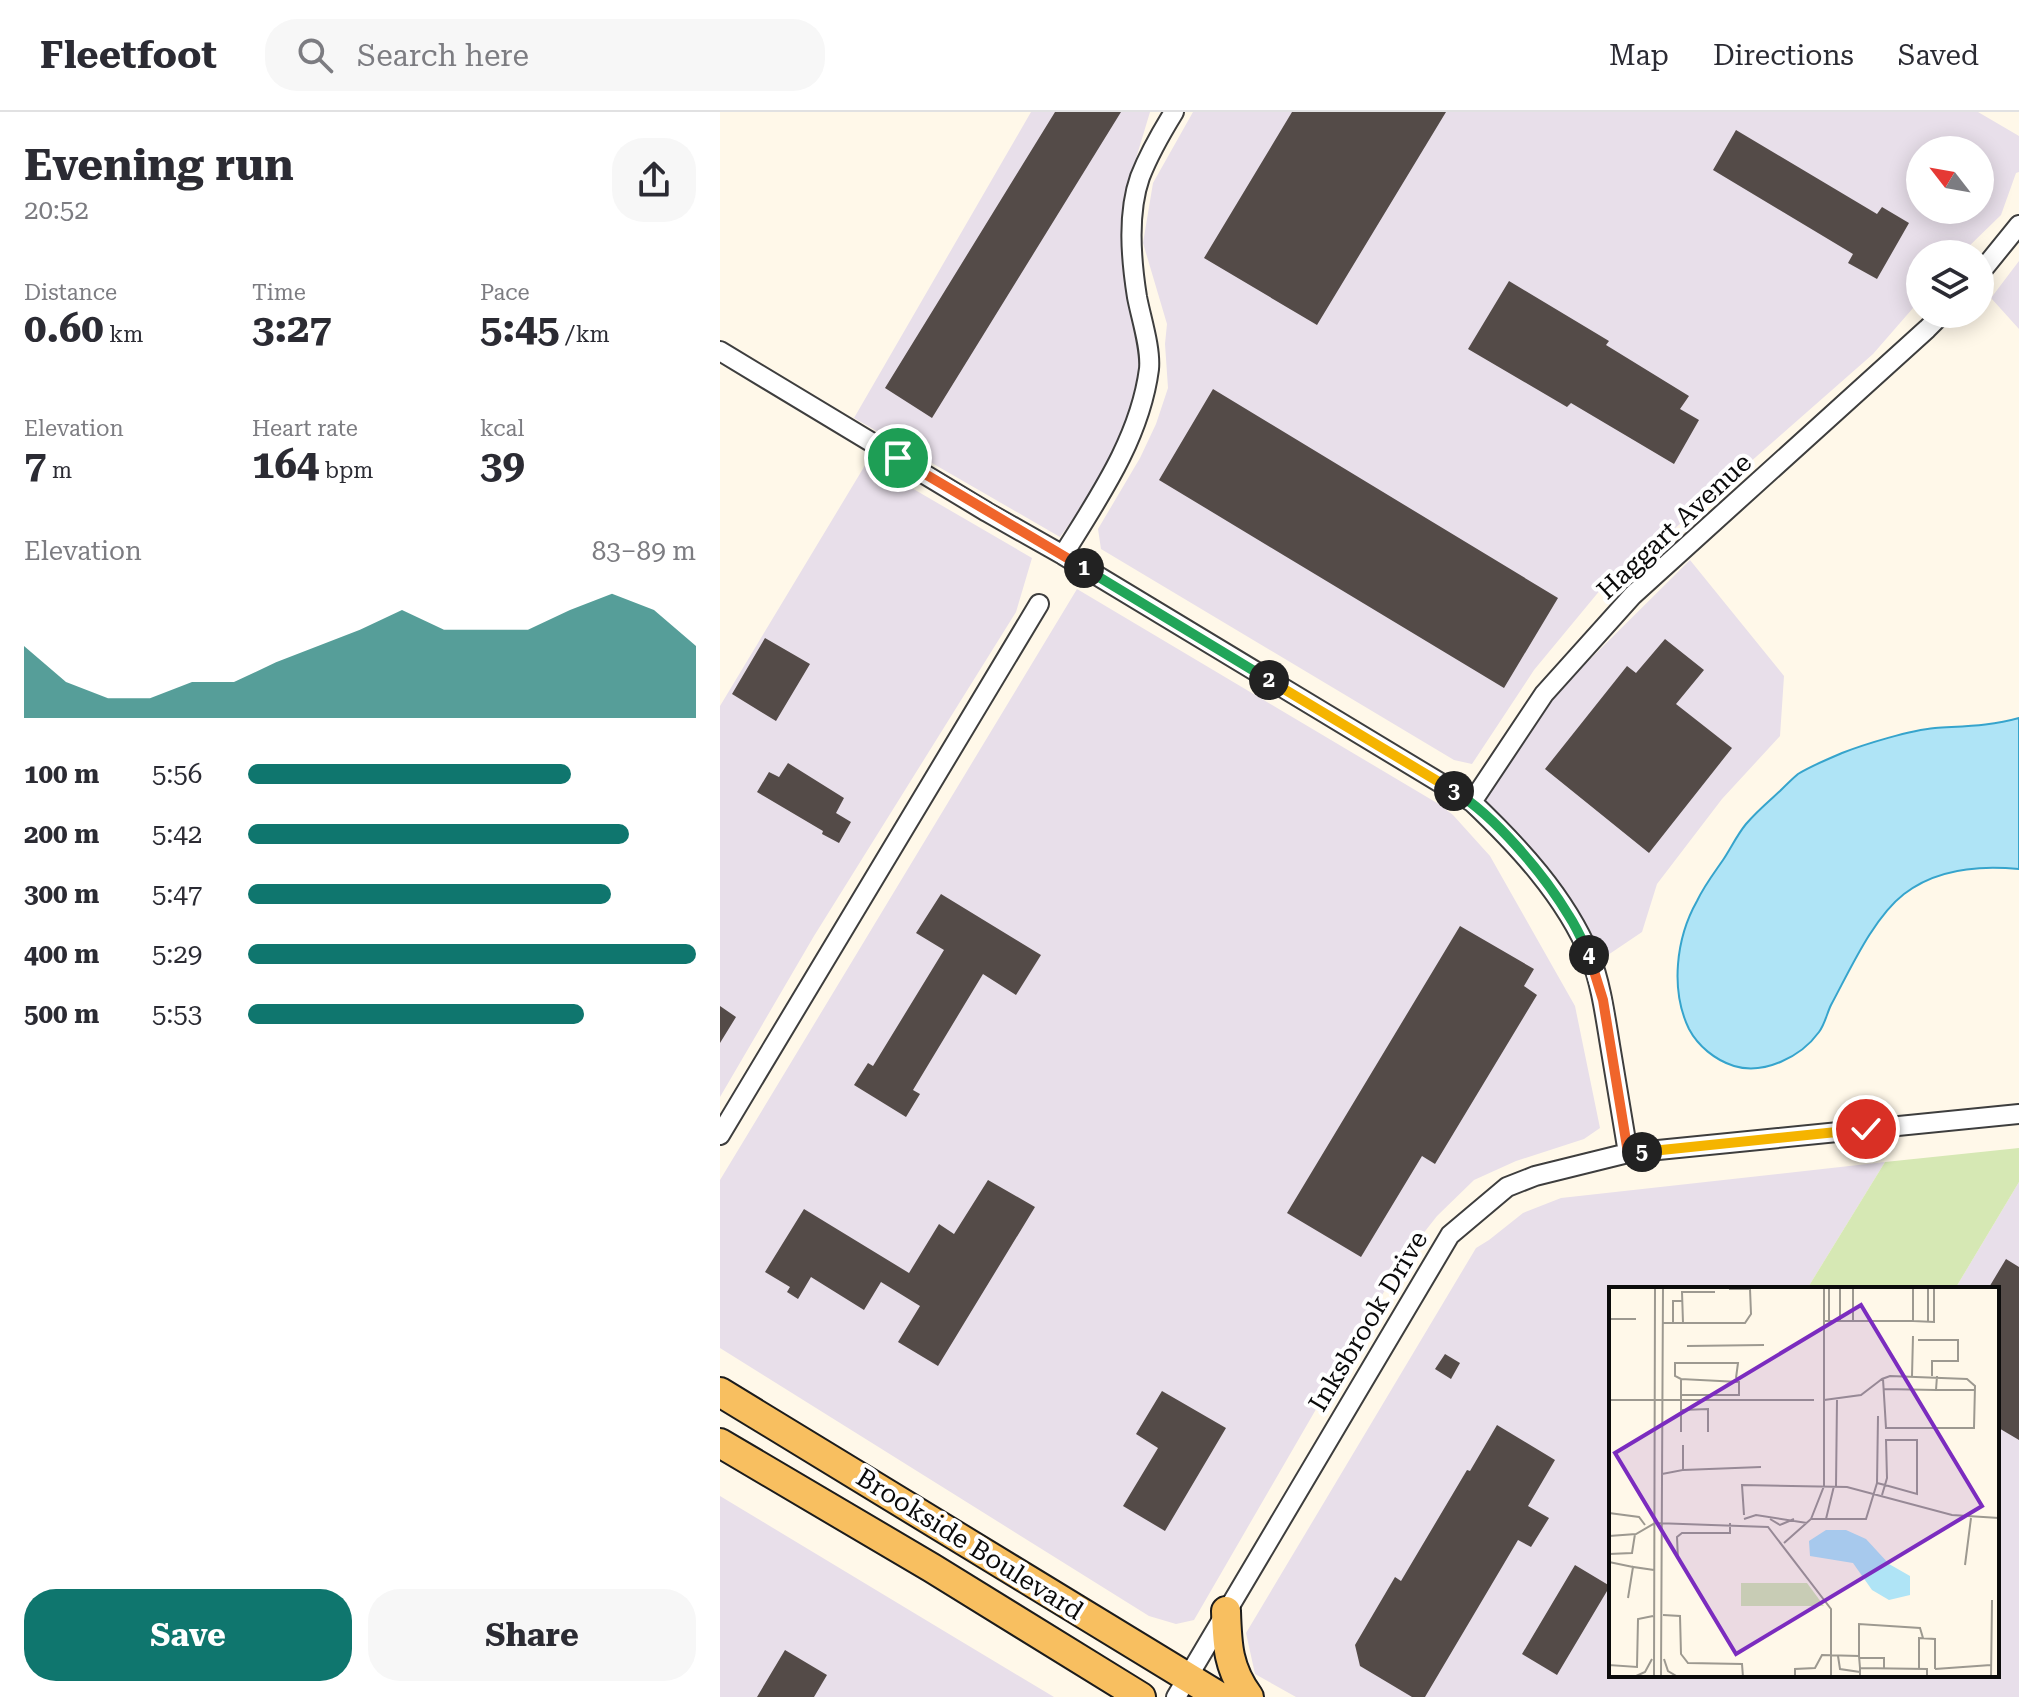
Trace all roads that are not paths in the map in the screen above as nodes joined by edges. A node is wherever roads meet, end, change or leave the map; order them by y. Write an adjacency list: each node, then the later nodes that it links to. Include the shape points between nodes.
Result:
1 (1174, 112): 6 (street, via 1140,179 1132,222 1131,248 1149,366 1138,418 1104,489)
2 (2019, 225): 3 (street)
3 (1994, 256)
4 (1928, 328): 8 (street, Haggart Avenue, via 1633,595 1544,694)
5 (720, 351): 6 (street)
6 (1063, 555): 8 (street)
7 (1039, 604): 10 (street)
8 (1472, 802): 11 (street, via 1543,878 1590,957 1603,1000)
9 (2019, 1114): 11 (street, Inksbrook Drive)
10 (720, 1135)
11 (1628, 1153): 16 (street, Inksbrook Drive, via 1507,1187 1450,1235)
12 (720, 1392): 14 (main road, Brookside Boulevard)
13 (720, 1443): 15 (main road, Brookside Boulevard)
14 (953, 1533): 15 (main road); 17 (main road, Brookside Boulevard)
15 (932, 1568): 18 (main road, Brookside Boulevard)
16 (1226, 1611): 17 (street, Inksbrook Drive); 20 (main road, via 1227,1649)
17 (1182, 1687): 19 (main road, Brookside Boulevard)
18 (1141, 1697)
19 (1220, 1697)
20 (1249, 1697)

